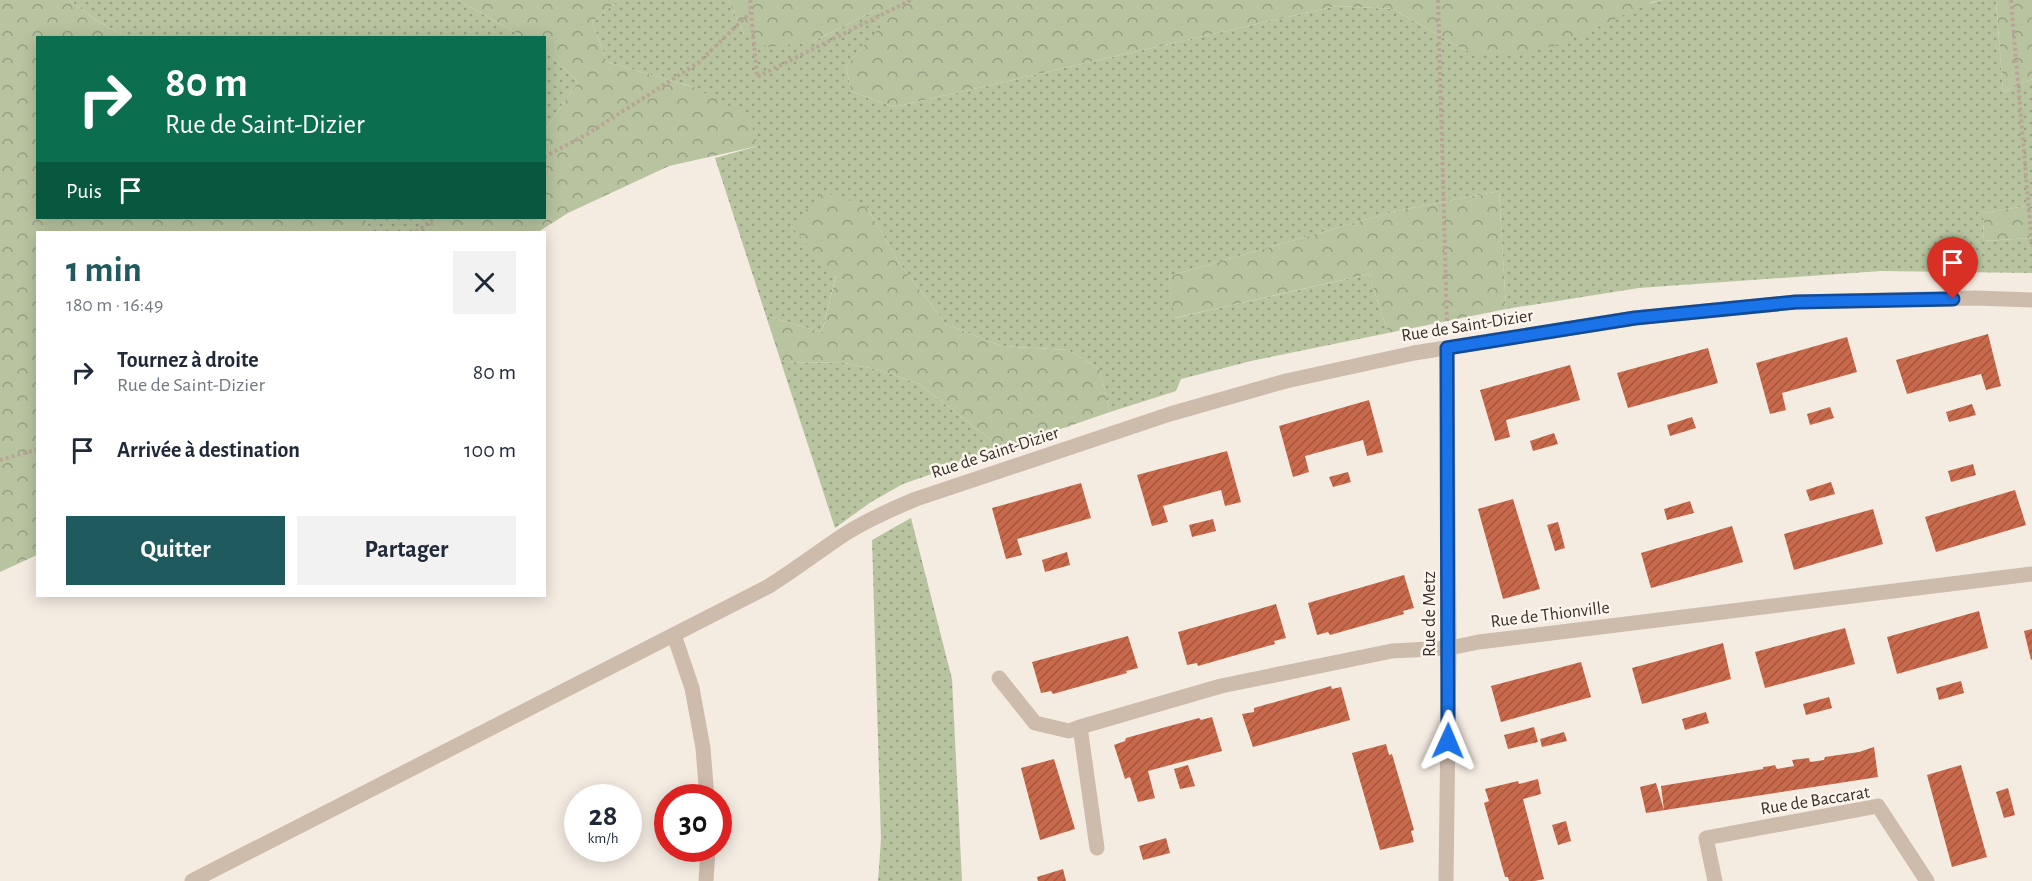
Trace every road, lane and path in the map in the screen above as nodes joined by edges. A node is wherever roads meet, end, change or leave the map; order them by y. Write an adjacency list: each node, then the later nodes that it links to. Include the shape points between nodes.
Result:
1 (750, 0): 5 (path)
2 (911, 0): 5 (path, via 757,77)
3 (1438, 0): 11 (path)
4 (2011, 0): 9 (path)
5 (751, 12): 6 (path, via 698,63)
6 (546, 156)
7 (434, 219): 8 (path)
8 (417, 231)
9 (2032, 246)
10 (2032, 300): 11 (street, Rue de Saint-Dizier, via 1796,302 1635,318)
11 (1447, 348): 15 (street, Rue de Saint-Dizier, via 1286,381 1170,414 916,499 846,534 769,586); 16 (street, Rue de Metz)
12 (36, 450): 13 (path)
13 (0, 460)
14 (2032, 574): 16 (street, Rue de Thionville)
15 (674, 635): 19 (street, via 692,688); 22 (street, Rue de Saint-Dizier)
16 (1449, 648): 18 (street, Rue de Thionville, via 1392,651 1221,686); 24 (street, Rue de Metz)
17 (999, 678): 18 (street, Rue de Thionville, via 1035,723 1069,731)
18 (1080, 727): 20 (street)
19 (706, 784)
20 (1096, 848)
21 (707, 862): 23 (street)
22 (192, 881)
23 (706, 881)
24 (1446, 881)
25 (1715, 881): 26 (street, Rue de Baccarat, via 1706,838 1878,806)
26 (1927, 881)

